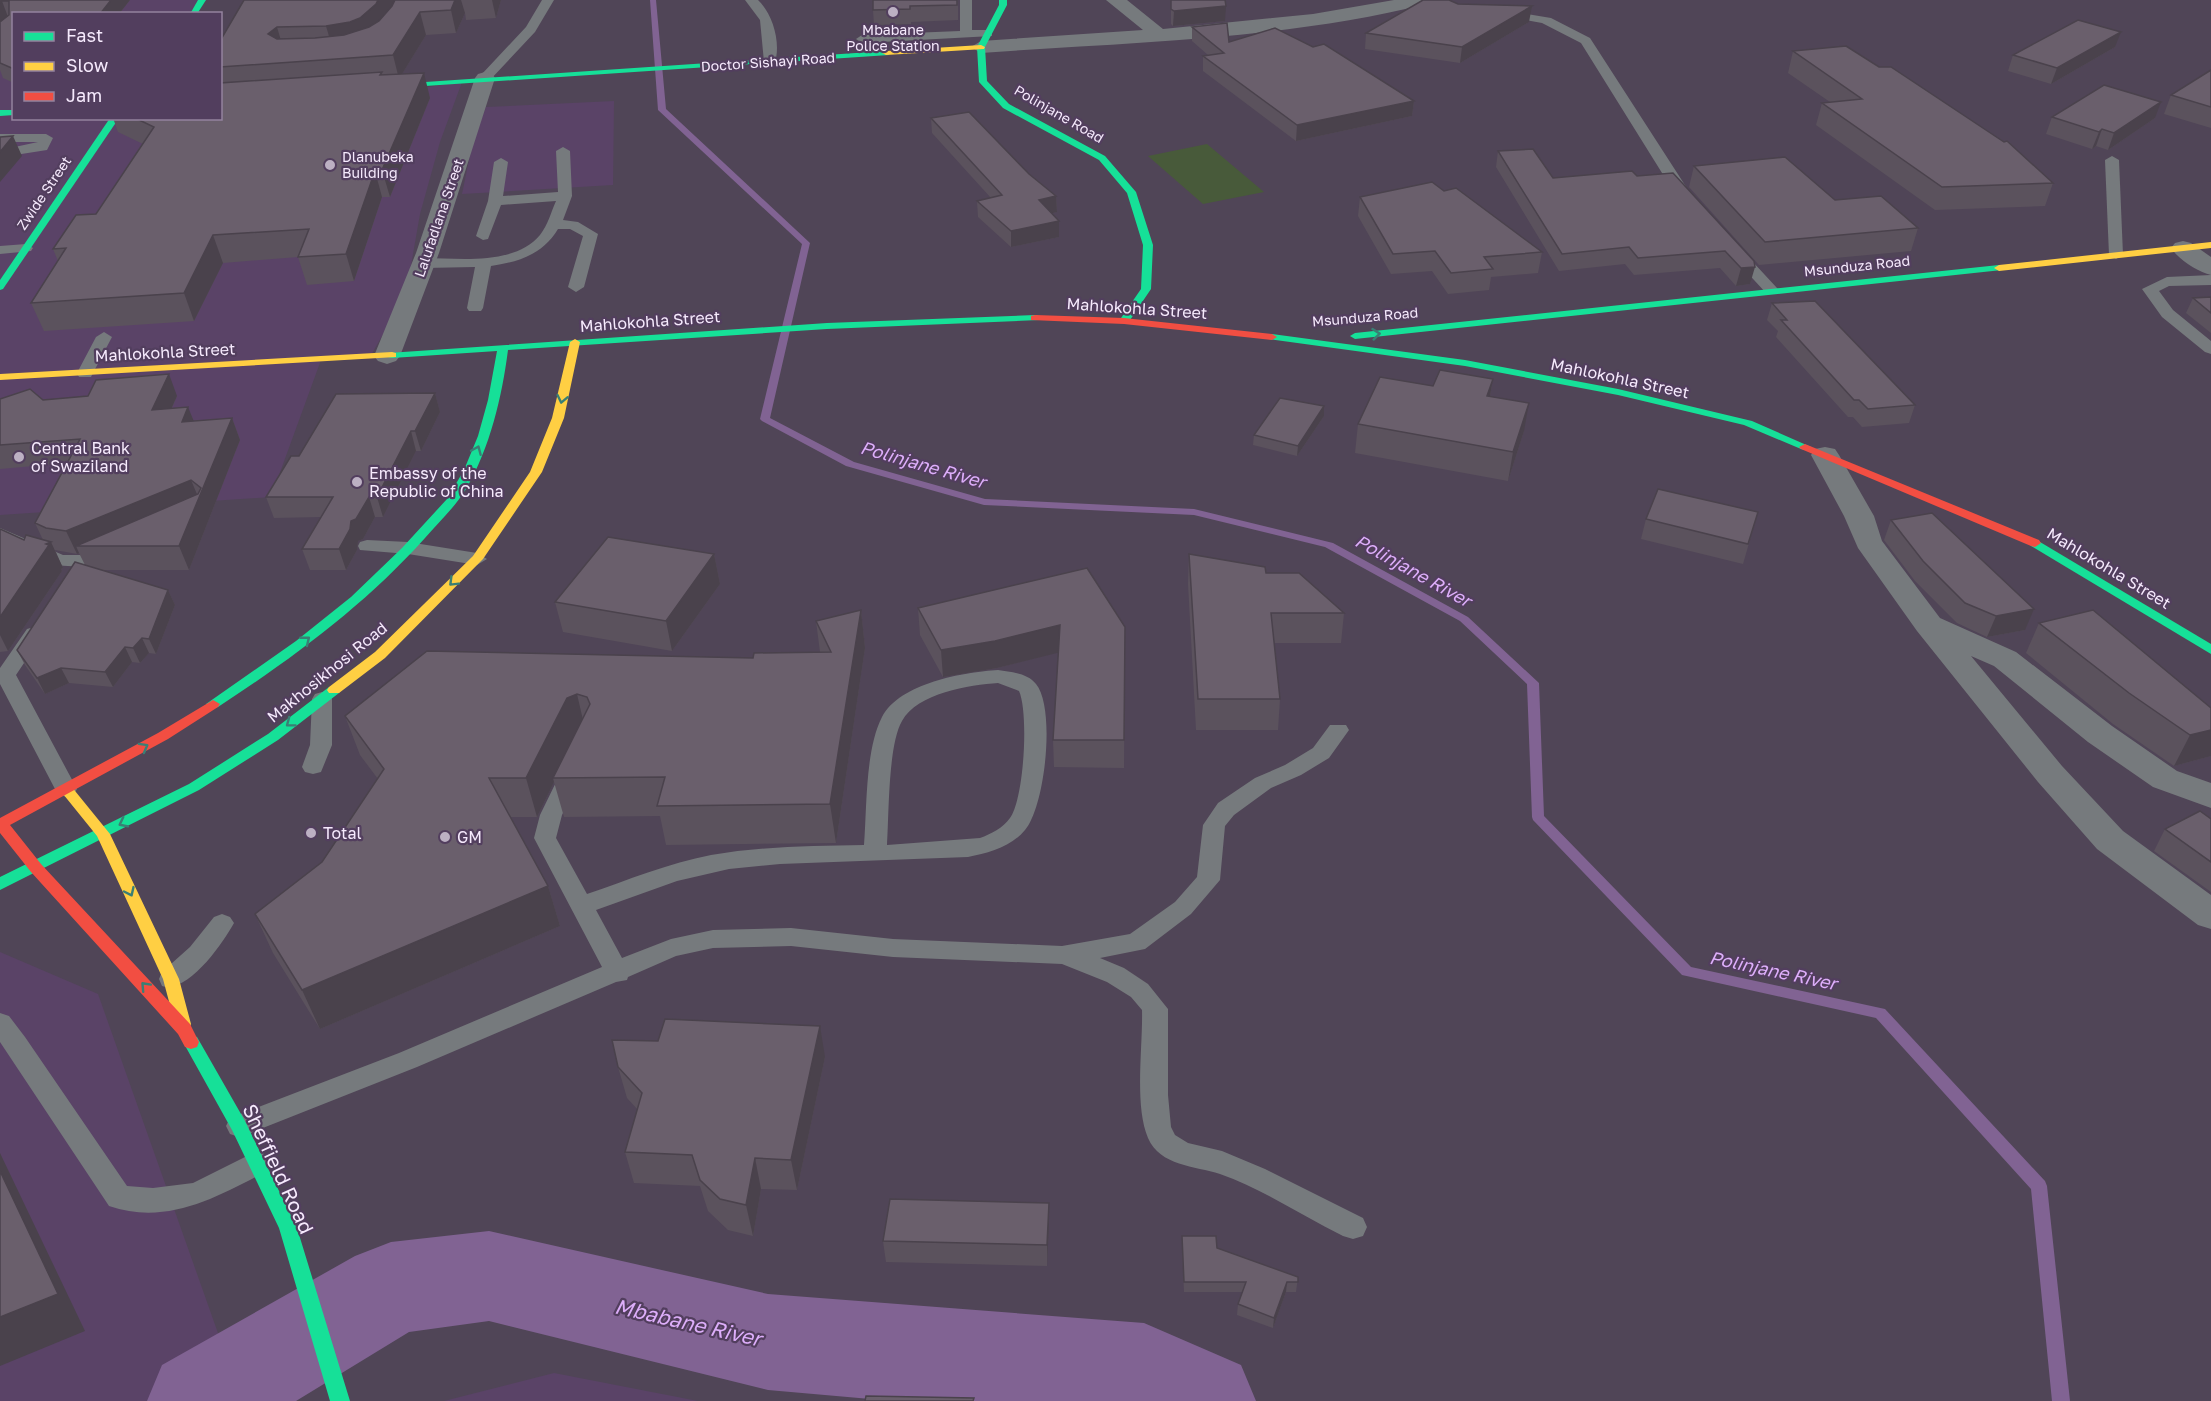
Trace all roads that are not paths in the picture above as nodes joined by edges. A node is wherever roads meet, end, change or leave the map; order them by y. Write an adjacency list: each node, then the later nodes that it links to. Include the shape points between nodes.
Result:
1 (548, 0): 13 (lane, via 531,29)
2 (751, 0): 12 (lane, via 769,24)
3 (966, 0): 8 (lane)
4 (1003, 0): 11 (street)
5 (1115, 0): 9 (street)
6 (1424, 4): 9 (street, Doctor Sishayi Road)
7 (1484, 11): 23 (lane, via 1537,17 1566,25 1587,40 1677,186)
8 (966, 34): 10 (lane); 11 (lane)
9 (1159, 35): 11 (street, Doctor Sishayi Road)
10 (862, 39)
11 (985, 40): 12 (street, Doctor Sishayi Road); 41 (street, Polinjane Road, via 982,82 1006,106 1102,158 1131,192 1148,245 1146,289)
12 (770, 62): 13 (street, Doctor Sishayi Road)
13 (485, 78): 14 (street, Doctor Sishayi Road); 33 (street, Lalufadlana Street)
14 (370, 88)
15 (114, 120): 28 (street, Zwide Street)
16 (0, 138): 17 (lane, via 46,138 42,147)
17 (15, 151)
18 (563, 151): 21 (lane)
19 (2112, 160): 31 (lane)
20 (501, 162): 22 (lane)
21 (565, 196): 22 (lane); 24 (lane)
22 (495, 201): 25 (lane)
23 (1693, 204)
24 (554, 224): 32 (lane, via 544,240 532,248); 37 (lane, via 573,225 591,234)
25 (483, 236)
26 (1724, 239): 38 (lane)
27 (2211, 245): 29 (street, Msunduza Road)
28 (26, 248): 30 (lane); 36 (street, Zwide Street)
29 (2183, 248): 31 (street, Msunduza Road); 34 (street)
30 (0, 250)
31 (2116, 255): 38 (street, Msunduza Road)
32 (484, 262): 33 (lane); 39 (lane)
33 (424, 263): 47 (street, Lalufadlana Street)
34 (2211, 268)
35 (2211, 280): 46 (lane, via 2167,282 2150,289 2161,307)
36 (0, 287)
37 (576, 287)
38 (1772, 291): 40 (street, Msunduza Road)
39 (475, 309)
40 (1507, 319): 43 (street, Msunduza Road, one-way to 40); 48 (street, Msunduza Road, via 1480,331)
41 (1124, 321): 43 (street, Mahlokohla Street); 44 (street, Mahlokohla Street, via 1052,318 827,326)
42 (104, 337): 49 (lane)
43 (1296, 340): 48 (street, Mahlokohla Street)
44 (575, 342): 45 (street, Mahlokohla Street); 56 (street, Makhosikhosi Road, one-way to 56, via 558,418 536,472)
45 (503, 347): 47 (street, Mahlokohla Street); 55 (street, one-way to 45, via 460,488 485,430 500,377)
46 (2211, 349)
47 (387, 356): 49 (street, Mahlokohla Street)
48 (1465, 363): 51 (street, Mahlokohla Street, via 1618,392 1748,423)
49 (85, 372): 50 (street, Mahlokohla Street)
50 (0, 377)
51 (1825, 455): 60 (street, via 1868,542); 61 (street, Mahlokohla Street, via 2046,547)
52 (0, 534): 57 (lane, via 49,556)
53 (126, 543): 57 (lane)
54 (367, 546): 55 (lane)
55 (408, 549): 56 (lane); 67 (street, one-way to 55, via 163,736 273,666 345,609)
56 (477, 559): 63 (street, Makhosikhosi Road, one-way to 63, via 380,655)
57 (80, 562): 58 (lane)
58 (68, 581)
59 (43, 618): 62 (lane)
60 (1928, 624): 68 (street, via 2005,659 2165,779); 75 (street, via 2050,774 2110,840)
61 (2211, 650)
62 (3, 676): 67 (lane)
63 (322, 699): 66 (lane, via 321,745); 70 (street, Makhosikhosi Road, one-way to 70, via 194,787)
64 (1338, 730): 77 (lane, via 1321,753 1263,783 1226,809 1214,825 1208,880 1184,908 1136,942)
65 (582, 752): 74 (lane, via 544,838)
66 (313, 767)
67 (66, 789): 69 (street); 70 (street, Sheffield Road)
68 (2211, 796)
69 (0, 824): 72 (street, Sheffield Road)
70 (103, 834): 72 (street, Makhosikhosi Road); 79 (street, Sheffield Road, one-way to 79)
71 (875, 853): 71 (lane, via 886,737 893,717 916,697 966,680 993,675 1029,687 1035,703 1032,787 1026,815 1008,836 977,848); 74 (lane, via 785,854 726,861 669,875)
72 (36, 868): 73 (street, Makhosikhosi Road); 81 (street, Sheffield Road, one-way to 72)
73 (0, 884)
74 (581, 906): 78 (lane)
75 (2211, 915)
76 (222, 923): 79 (lane, via 199,954)
77 (1062, 955): 78 (lane, via 893,948 791,937 713,939 671,948); 84 (lane, via 1080,959 1129,982 1151,1000 1155,1009 1156,1101 1160,1136 1166,1144 1174,1151 1198,1155 1262,1179)
78 (618, 973): 82 (lane)
79 (171, 979): 81 (street, Sheffield Road)
80 (0, 1023): 83 (lane, via 119,1197 153,1200 197,1194)
81 (184, 1029): 82 (street, Sheffield Road)
82 (239, 1126): 83 (street, Sheffield Road)
83 (257, 1163): 85 (street, Sheffield Road, via 288,1228)
84 (1353, 1227)
85 (340, 1401)

